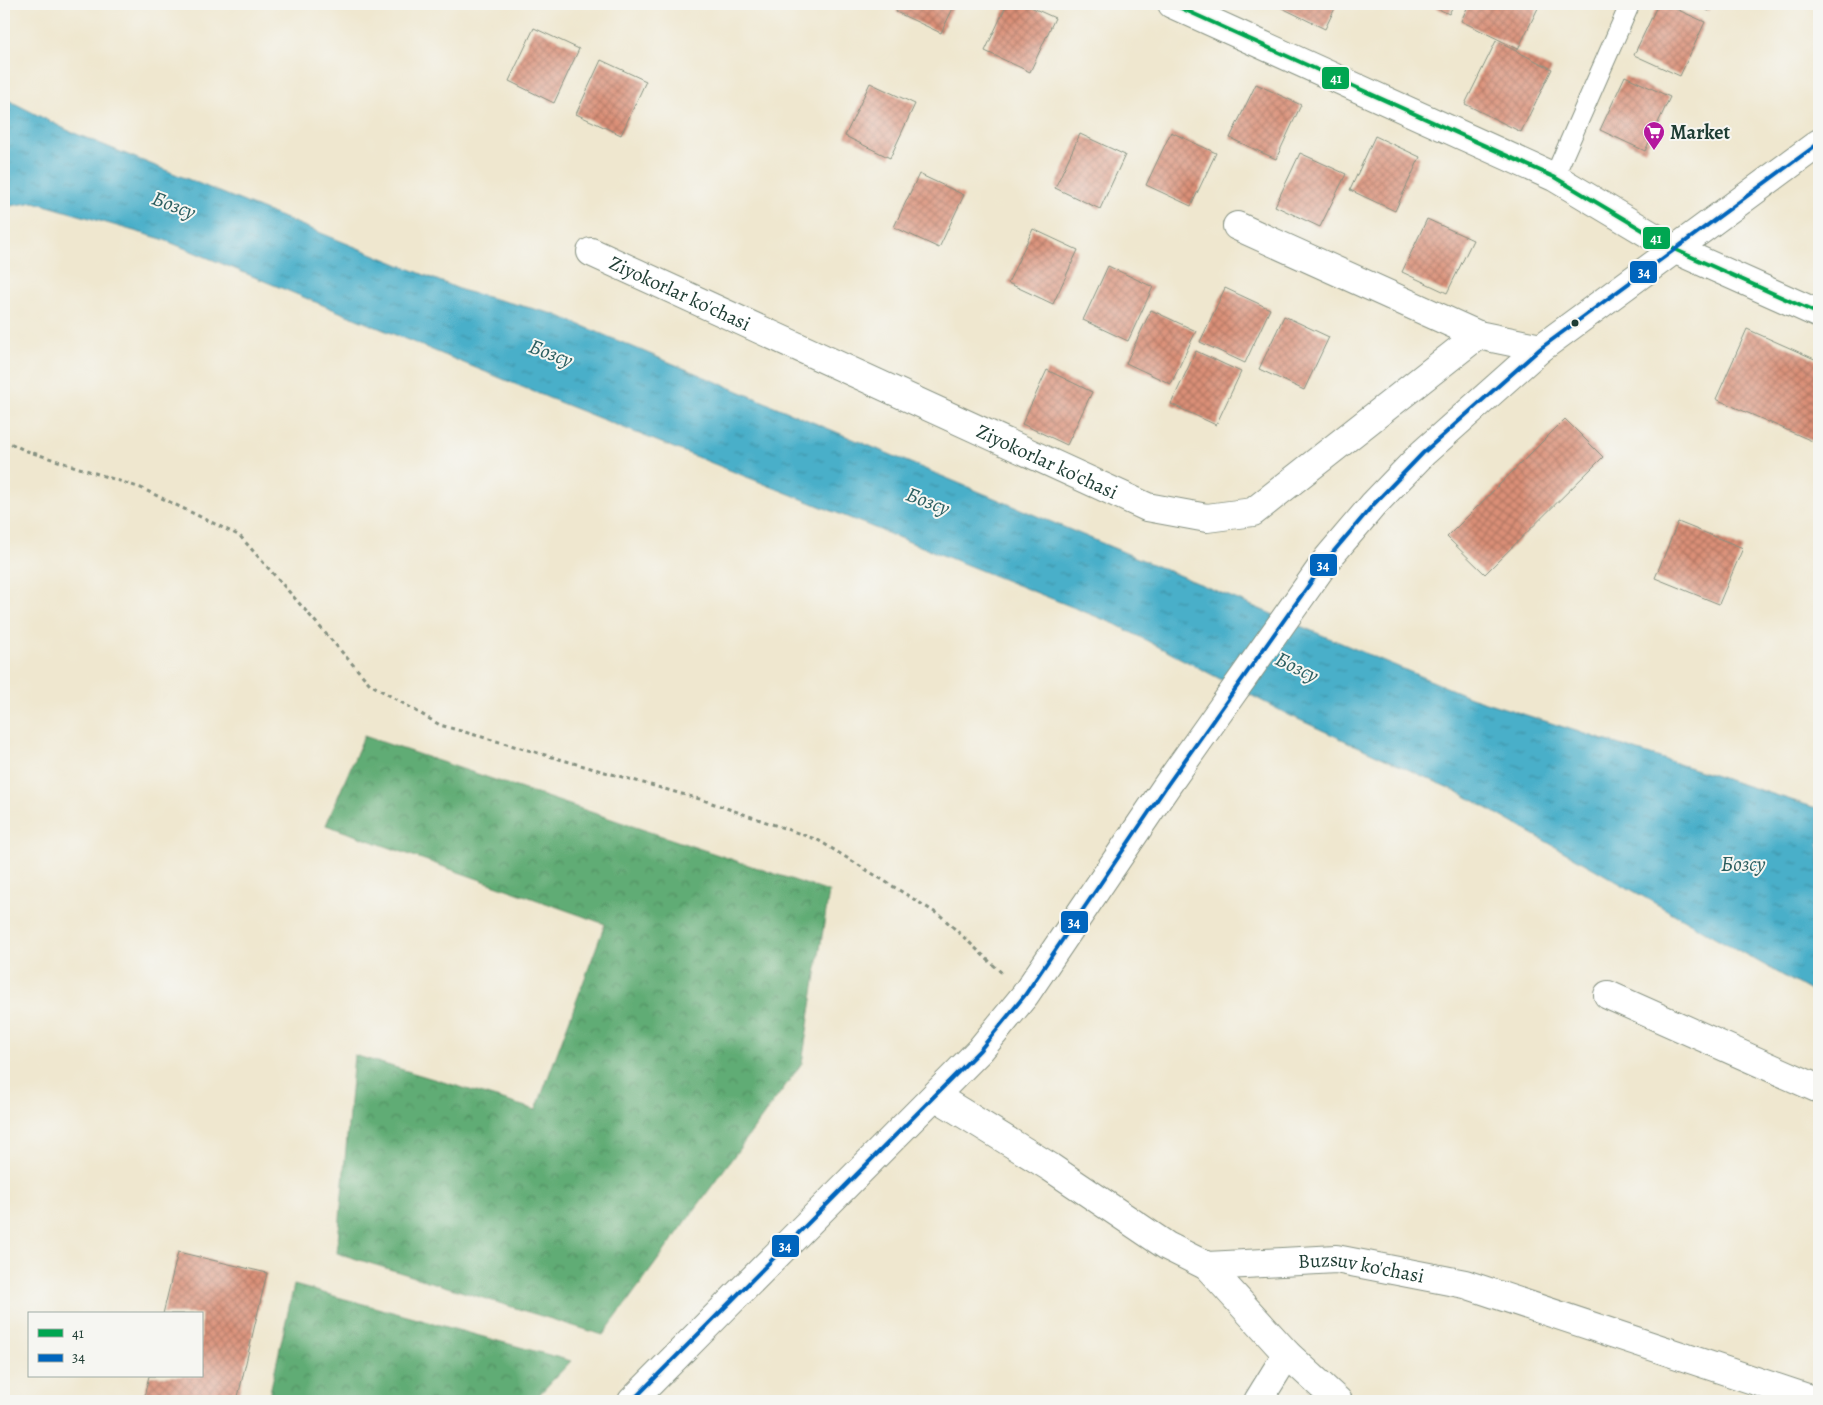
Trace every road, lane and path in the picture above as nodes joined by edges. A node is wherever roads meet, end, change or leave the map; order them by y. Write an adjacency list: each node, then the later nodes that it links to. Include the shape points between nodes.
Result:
1 (1172, 4): 4 (street)
2 (1630, 4): 4 (lane)
3 (1818, 147): 6 (street)
4 (1554, 177): 6 (street)
5 (1237, 226): 9 (street)
6 (1676, 250): 8 (street); 10 (street)
7 (591, 252): 9 (street, Ziyokorlar ko'chasi, via 1147,507 1207,518 1252,512)
8 (1819, 314)
9 (1478, 335): 10 (street)
10 (1541, 348): 12 (street, via 1423,453 1328,558 1168,784)
11 (4, 440): 12 (path, via 24,450 141,488 240,536 370,684 440,725 703,800 818,840 941,916)
12 (1025, 995): 15 (street, via 980,1050)
13 (1608, 995): 14 (street)
14 (1819, 1089)
15 (935, 1096): 16 (street, Buzsuv ko'chasi, via 1050,1167 1167,1246); 18 (street)
16 (1207, 1266): 17 (street); 21 (street, Buzsuv ko'chasi, via 1336,1259 1465,1284)
17 (1287, 1354): 19 (street); 20 (street)
18 (632, 1401)
19 (1258, 1401)
20 (1338, 1401)
21 (1816, 1401)

